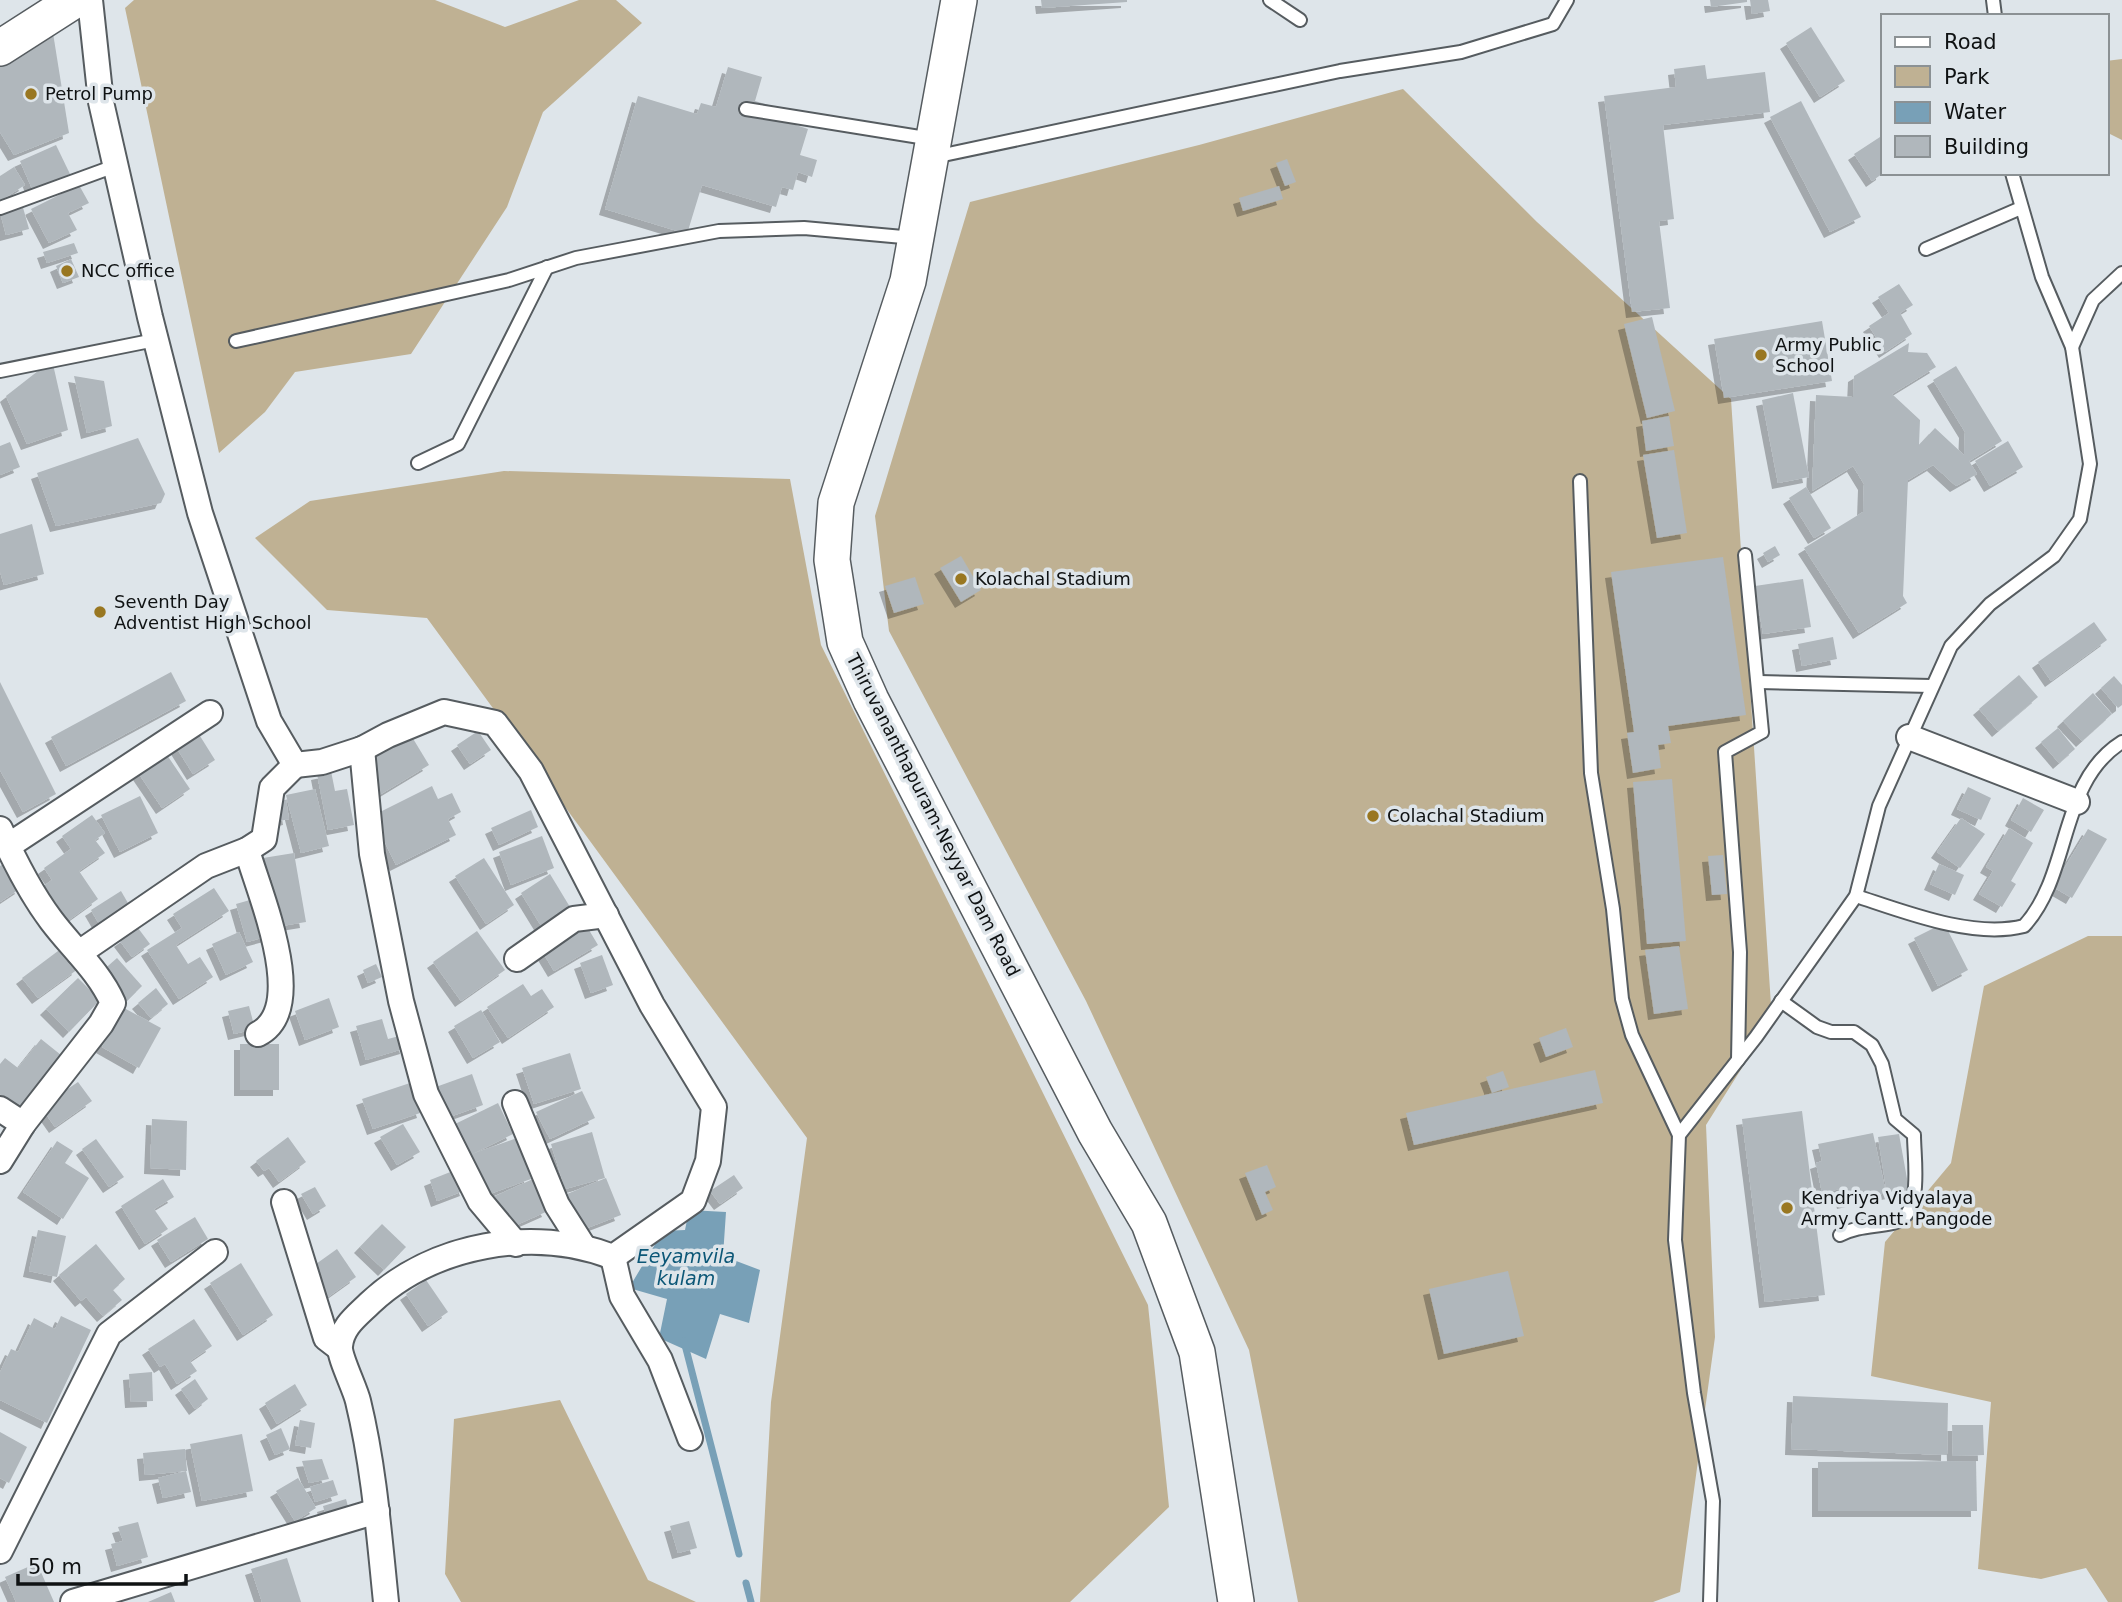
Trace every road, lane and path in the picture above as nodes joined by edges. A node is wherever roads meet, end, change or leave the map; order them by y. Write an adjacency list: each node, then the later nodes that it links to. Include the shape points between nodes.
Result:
1 (75, 0): 7 (main road)
2 (90, 0): 10 (street, via 101,102)
3 (1270, 0): 6 (lane)
4 (1567, 0): 9 (lane, via 1553,24 1461,52)
5 (957, 1): 9 (main road, Thiruvananthapuram-Neyyar Dam Road)
6 (1300, 20)
7 (0, 48)
8 (746, 109): 9 (lane)
9 (934, 148): 14 (main road, Thiruvananthapuram-Neyyar Dam Road)
10 (115, 166): 12 (lane); 18 (street)
11 (2013, 175): 13 (lane)
12 (0, 208)
13 (2021, 208): 15 (lane); 20 (lane, via 2042,277)
14 (918, 239): 16 (lane, via 804,228 719,231); 59 (main road, Thiruvananthapuram-Neyyar Dam Road, via 836,503 832,560 845,642 1095,1132 1149,1223 1197,1352)
15 (1926, 250)
16 (547, 267): 19 (lane, via 509,280); 22 (lane, via 458,444)
17 (2122, 273): 20 (lane, via 2093,300)
18 (155, 340): 21 (lane); 31 (street, via 200,513 269,721)
19 (236, 341)
20 (2072, 347): 26 (lane, via 2091,464 2080,519 2054,556 1990,604 1951,646)
21 (0, 371)
22 (418, 463)
23 (1580, 481): 45 (lane, via 1591,773 1622,999 1632,1035)
24 (1745, 555): 25 (lane)
25 (1759, 682): 26 (lane); 41 (lane, via 1762,732 1725,752 1740,952)
26 (1931, 686): 28 (lane)
27 (211, 713): 33 (street)
28 (1909, 737): 32 (street); 35 (lane, via 1880,806)
29 (2122, 742): 32 (lane, via 2094,766)
30 (362, 749): 31 (street); 36 (street, via 444,712 495,723 531,771); 49 (street, via 372,854 401,1001 426,1094 480,1201)
31 (295, 765): 34 (street, via 272,788 264,839)
32 (2077, 802): 35 (lane, via 2041,901 2024,926 2008,930 1936,921)
33 (4, 837): 37 (street, via 50,919)
34 (247, 850): 37 (street, via 206,866); 40 (street, via 272,924 282,995 274,1021)
35 (1856, 896): 39 (lane)
36 (606, 915): 38 (street, via 574,919); 52 (street, via 652,1005 714,1107 708,1161 693,1201)
37 (79, 953): 44 (street, via 113,1003)
38 (517, 958)
39 (1781, 1001): 41 (lane); 48 (lane, via 1817,1027 1854,1032 1872,1045 1882,1065 1895,1119 1914,1135 1914,1205 1906,1218)
40 (258, 1034)
41 (1738, 1061): 45 (lane)
42 (515, 1103): 50 (street, via 557,1205)
43 (0, 1109): 44 (street)
44 (23, 1124): 46 (street)
45 (1679, 1135): 60 (lane, via 1675,1240 1713,1501)
46 (0, 1161)
47 (284, 1202): 53 (street, via 326,1338)
48 (1840, 1234)
49 (516, 1244): 50 (street); 53 (street, via 470,1247 389,1285 348,1324)
50 (583, 1246): 52 (street)
51 (215, 1252): 56 (street, via 109,1334)
52 (614, 1257): 54 (street, via 622,1296 660,1360)
53 (340, 1348): 55 (street, via 371,1454)
54 (690, 1438)
55 (377, 1511): 57 (street); 58 (street)
56 (0, 1551)
57 (73, 1602)
58 (386, 1602)
59 (1236, 1602)
60 (1710, 1602)

